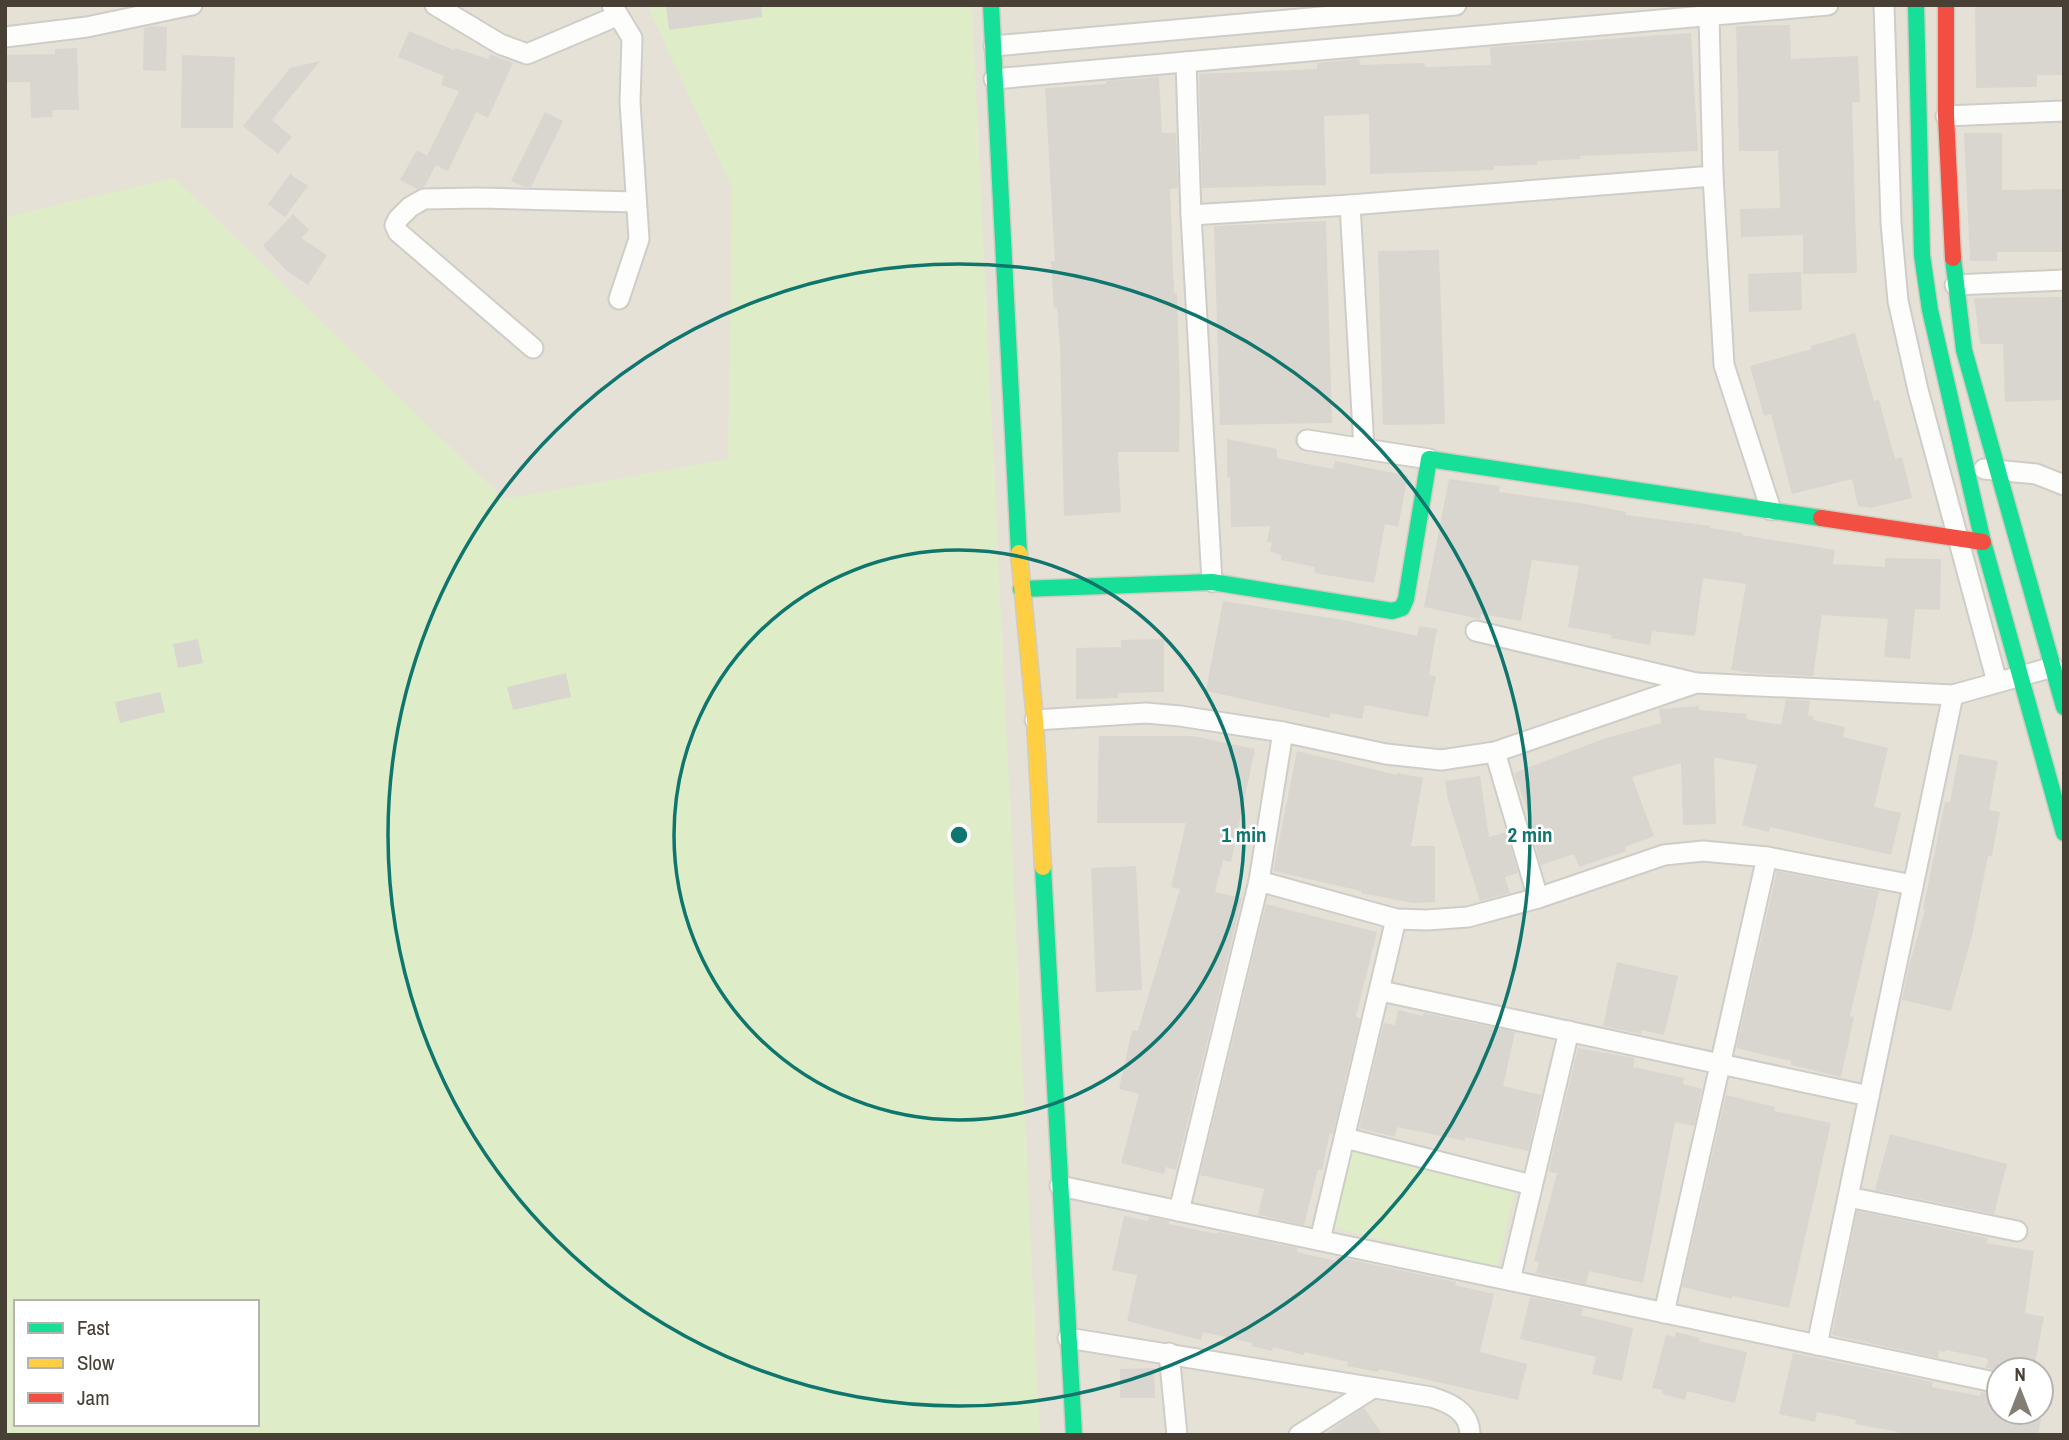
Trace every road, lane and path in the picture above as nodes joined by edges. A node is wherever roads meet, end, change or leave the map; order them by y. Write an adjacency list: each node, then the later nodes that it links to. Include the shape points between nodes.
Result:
1 (192, 5): 11 (street, via 87,27)
2 (435, 5): 9 (street, via 500,44 527,54)
3 (991, 5): 12 (street)
4 (1456, 5): 12 (street)
5 (1828, 5): 10 (street)
6 (1884, 5): 32 (street, via 1898,301)
7 (1916, 5): 29 (street, via 1922,255)
8 (1946, 5): 16 (street)
9 (615, 11): 18 (street, via 632,38)
10 (1709, 16): 13 (street); 17 (street)
11 (5, 37)
12 (995, 46): 14 (street)
13 (1186, 62): 14 (street); 20 (street)
14 (994, 79): 35 (street)
15 (2064, 111): 16 (street)
16 (1946, 116): 22 (street)
17 (1713, 176): 19 (street); 31 (street, via 1724,365)
18 (635, 202): 23 (street, via 639,239); 24 (street, via 424,199 398,219 398,232)
19 (1350, 205): 20 (street); 26 (street)
20 (1191, 215): 34 (street)
21 (2064, 280): 22 (street)
22 (1955, 285): 28 (street, via 1964,349)
23 (619, 299)
24 (533, 348)
25 (1307, 440): 26 (street)
26 (1364, 449): 27 (street)
27 (1429, 459): 31 (street); 34 (street, via 1402,608 1392,611)
28 (1996, 469): 29 (street); 30 (street, via 2036,474); 37 (street)
29 (1966, 470): 33 (street)
30 (2064, 485)
31 (1771, 510): 32 (street)
32 (1957, 538): 33 (street); 39 (street)
33 (1983, 542): 38 (street)
34 (1212, 582): 35 (street)
35 (1021, 589): 43 (street)
36 (1476, 631): 40 (street)
37 (2053, 667): 38 (street); 42 (street)
38 (2020, 676): 39 (street); 46 (street)
39 (1997, 682): 41 (street)
40 (1696, 684): 41 (street); 45 (street)
41 (1953, 695): 49 (street)
42 (2064, 707)
43 (1035, 720): 44 (street, via 1146,713); 58 (street)
44 (1283, 733): 45 (street, via 1413,758 1441,760); 48 (street)
45 (1495, 752): 50 (street)
46 (2064, 833)
47 (1767, 857): 49 (street); 50 (street, via 1703,851 1664,855); 54 (street)
48 (1259, 881): 51 (street); 60 (street)
49 (1913, 885): 55 (street)
50 (1538, 898): 51 (street, via 1468,917)
51 (1396, 919): 52 (street)
52 (1381, 990): 53 (street); 56 (street)
53 (1569, 1031): 54 (street); 57 (street)
54 (1721, 1064): 55 (street); 64 (street)
55 (1869, 1096): 59 (street)
56 (1345, 1138): 57 (street); 62 (street)
57 (1532, 1185): 63 (street)
58 (1060, 1186): 60 (street); 65 (street)
59 (1848, 1197): 61 (street); 66 (street)
60 (1179, 1211): 62 (street)
61 (2017, 1231)
62 (1320, 1240): 63 (street)
63 (1510, 1280): 64 (street)
64 (1664, 1313): 66 (street)
65 (1068, 1338): 67 (street); 70 (street)
66 (1817, 1345): 68 (street)
67 (1169, 1353): 69 (street); 71 (street)
68 (1985, 1381)
69 (1373, 1388): 72 (street); 73 (street, via 1448,1402 1460,1410)
70 (1074, 1435)
71 (1177, 1435)
72 (1300, 1435)
73 (1470, 1435)

